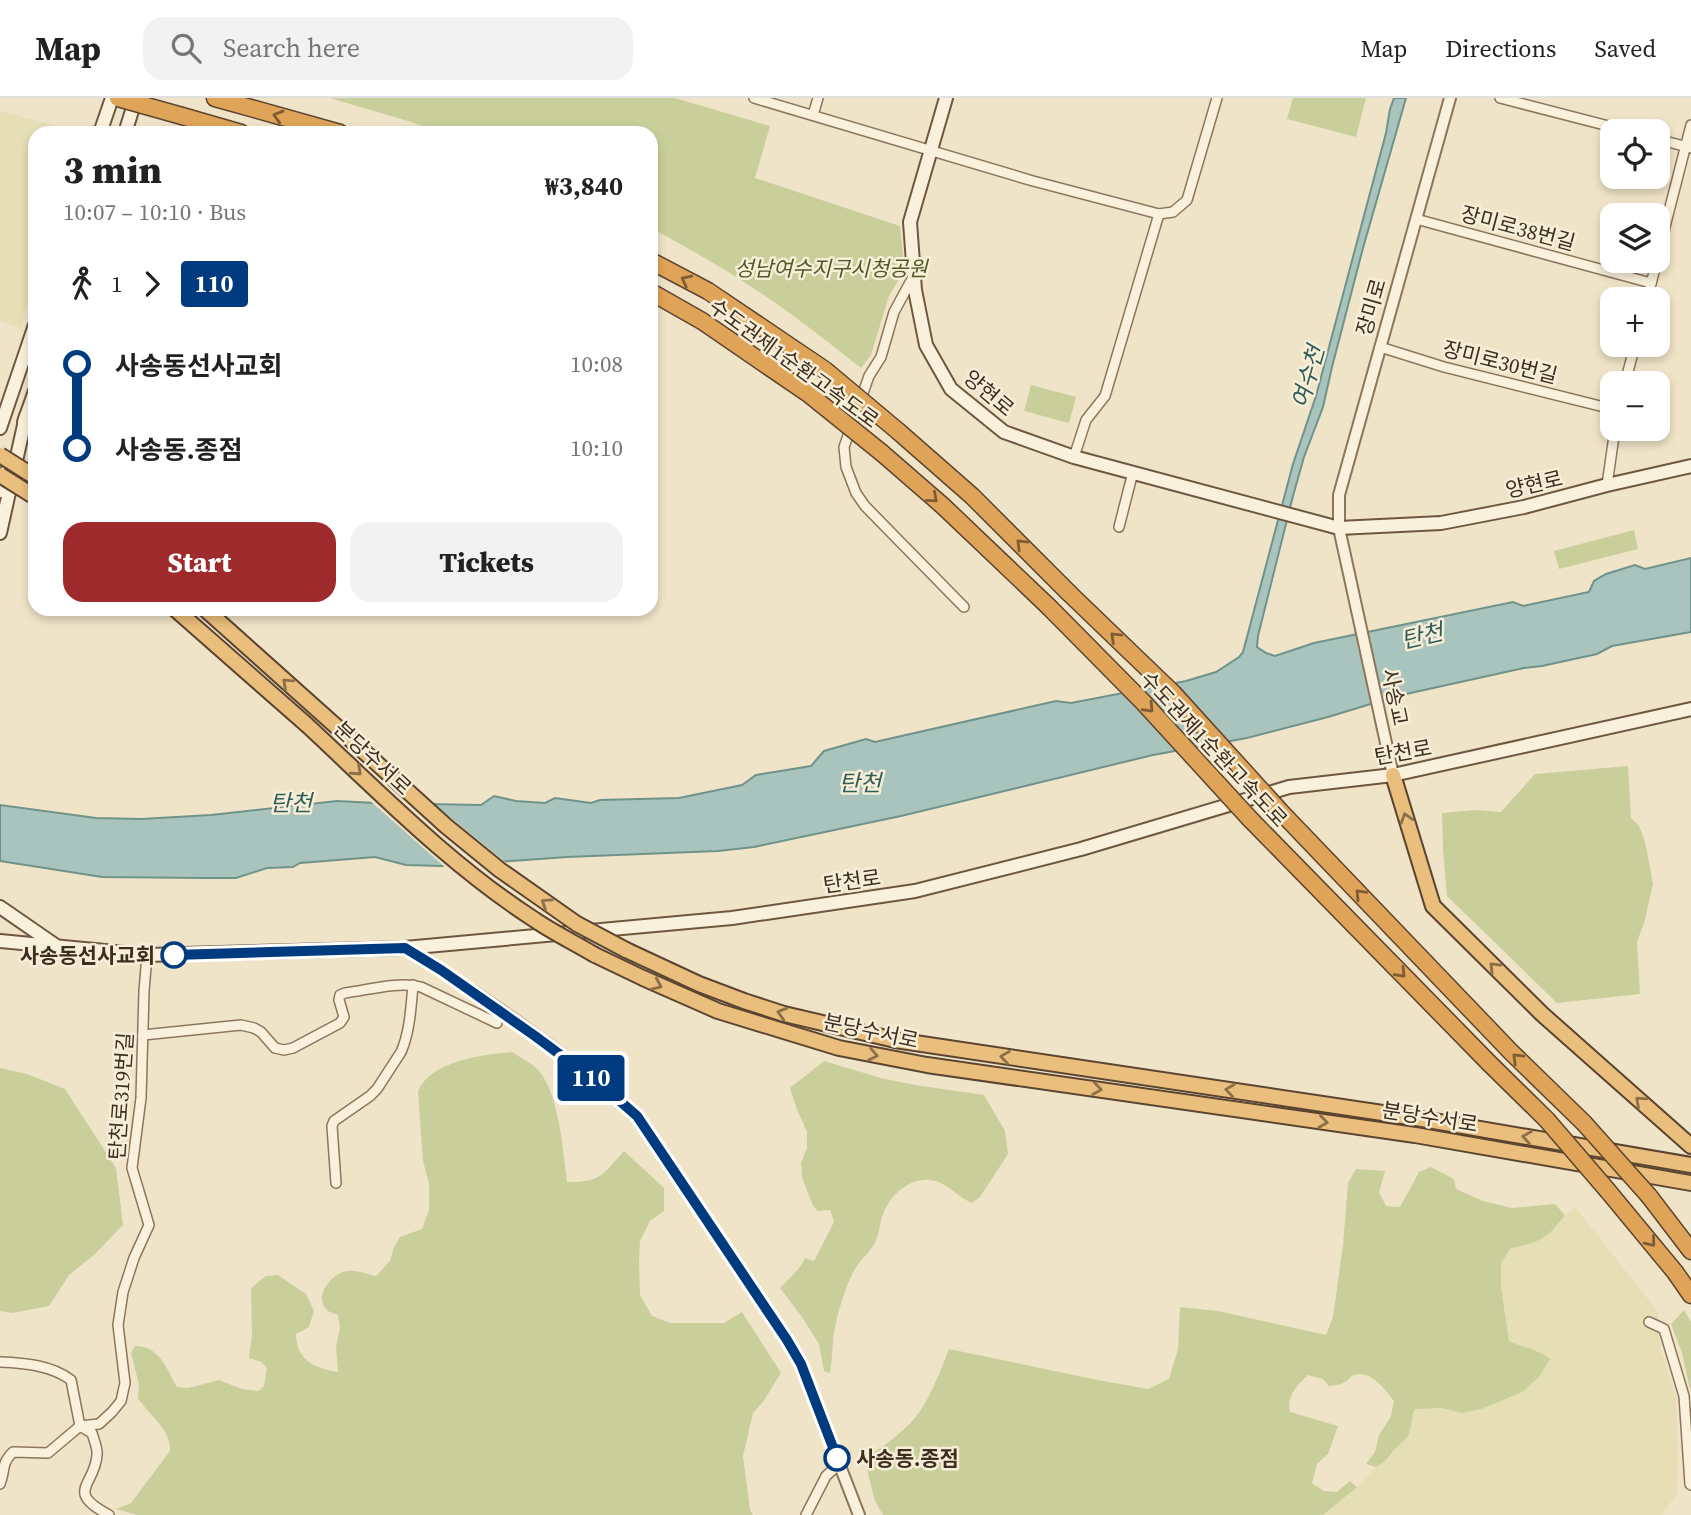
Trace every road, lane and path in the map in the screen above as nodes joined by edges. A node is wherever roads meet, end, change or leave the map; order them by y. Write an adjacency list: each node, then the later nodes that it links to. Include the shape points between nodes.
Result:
1 (112, 98): 14 (main road)
2 (118, 98): 16 (highway, bridge)
3 (136, 98): 15 (main road)
4 (215, 98): 17 (highway, one-way to 4)
5 (754, 98): 11 (street)
6 (818, 98): 11 (street)
7 (946, 98): 20 (main road, 양현로)
8 (1217, 98): 22 (street, via 1187,200 1172,212)
9 (1450, 98): 23 (street, 장미로)
10 (1500, 98): 12 (street)
11 (813, 115): 20 (street)
12 (1600, 124)
13 (1691, 125): 19 (street)
14 (102, 126)
15 (127, 126)
16 (217, 126)
17 (315, 126)
18 (1670, 142): 19 (street)
19 (1688, 147): 21 (street)
20 (932, 149): 22 (street); 26 (main road, 양현로, via 910,222)
21 (1670, 213)
22 (1159, 214): 38 (street, via 1105,396 1086,420)
23 (1416, 219): 27 (street, 장미로38번길); 31 (street, 장미로)
24 (658, 265): 67 (highway, 수도권제1순환고속도로, one-way to 24, bridge, via 1584,1123 1280,811 1173,693 972,496 825,370 708,291)
25 (1654, 273): 27 (street)
26 (914, 275): 38 (main road, 양현로, via 926,345 951,389 1003,432); 50 (street, via 894,312 881,357 860,400 844,447 846,467 865,506)
27 (1651, 283): 28 (street)
28 (1650, 287)
29 (658, 296): 68 (highway, 수도권제1순환고속도로, one-way to 68, bridge, via 810,395 943,506 1049,607 1250,819 1548,1120)
30 (28, 346): 35 (main road)
31 (1380, 347): 32 (street, 장미로30번길); 47 (street, 장미로, via 1339,495)
32 (1600, 406)
33 (28, 410): 34 (main road)
34 (26, 416): 44 (main road); 48 (main road)
35 (0, 426)
36 (1613, 441): 43 (street)
37 (0, 455): 41 (highway, bridge)
38 (1074, 457): 40 (main road, 양현로)
39 (1691, 466): 43 (main road, 양현로)
40 (1133, 472): 46 (street); 47 (main road, 양현로)
41 (28, 473)
42 (0, 475): 45 (highway, bridge)
43 (1607, 485): 47 (main road, 양현로, via 1441,523)
44 (0, 492)
45 (28, 493)
46 (1119, 527)
47 (1339, 528): 49 (street, 장미로)
48 (0, 533)
49 (1347, 569): 54 (street, 사송교)
50 (964, 607)
51 (183, 616): 65 (highway, 분당수서로, one-way to 65, bridge, via 467,870 535,920 595,955 718,1011 839,1048 928,1065 1415,1135)
52 (213, 616): 64 (highway, 분당수서로, one-way to 52, bridge, via 1416,1118 895,1040 758,1006 626,950 577,924 500,870)
53 (1691, 709): 54 (main road, 탄천로)
54 (1393, 775): 58 (main road, 탄천로, via 1289,787 1081,849 915,891 732,918); 63 (highway, one-way to 54, via 1542,1014 1433,906)
55 (0, 907): 57 (main road)
56 (0, 941): 57 (main road, 탄천로)
57 (59, 947): 59 (main road, 탄천로)
58 (405, 948): 59 (main road, 탄천로); 72 (street, via 535,1036 637,1116 801,1364)
59 (147, 955): 62 (street, 탄천로319번길)
60 (413, 985): 61 (street); 62 (street, via 340,995 344,1017 340,1023 284,1050 275,1048 261,1032 241,1025); 66 (street, via 401,1052 377,1088 332,1126)
61 (496, 1023)
62 (143, 1035): 71 (street, 탄천로319번길, via 132,1168 149,1225 123,1292 118,1325 125,1383 121,1401 112,1412 99,1424)
63 (1691, 1146)
64 (1691, 1165)
65 (1691, 1183)
66 (336, 1184)
67 (1691, 1251)
68 (1691, 1295)
69 (1649, 1322): 74 (street, via 1664,1329 1684,1396)
70 (0, 1362): 71 (street, via 37,1366 71,1380)
71 (80, 1426): 73 (street, 탄천로319번길, via 48,1453 13,1452 2,1467); 75 (street, via 92,1433 98,1454 85,1490 87,1498)
72 (839, 1464): 76 (street, via 826,1476); 77 (street)
73 (0, 1484)
74 (1691, 1485)
75 (108, 1515)
76 (806, 1515)
77 (859, 1515)

